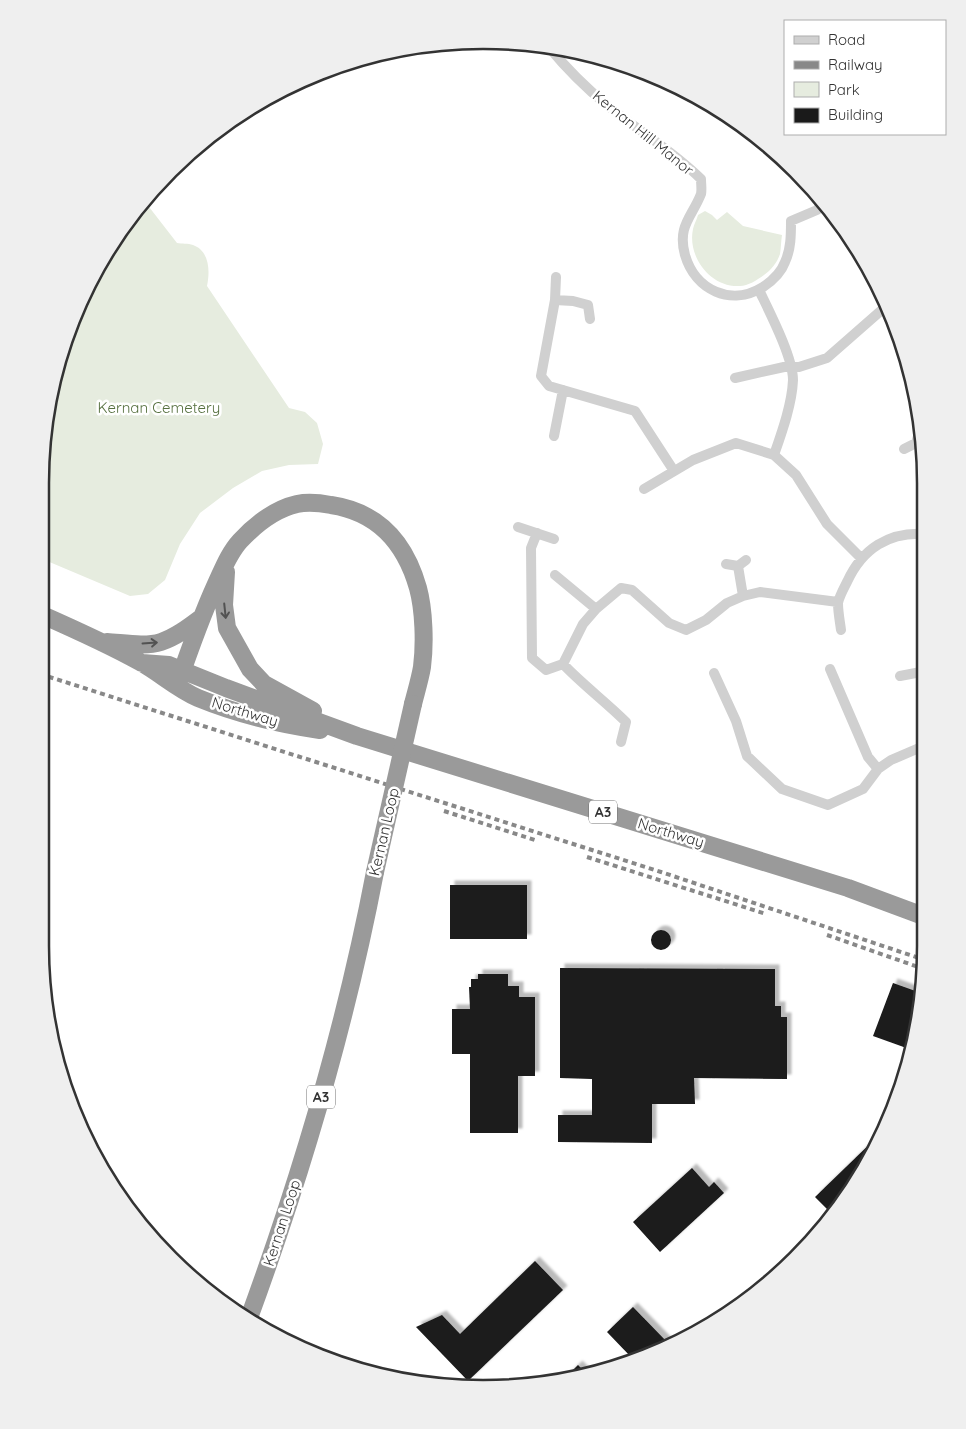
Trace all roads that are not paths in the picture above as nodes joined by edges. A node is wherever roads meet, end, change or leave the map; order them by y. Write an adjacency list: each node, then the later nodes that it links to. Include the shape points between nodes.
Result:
1 (556, 55): 4 (street, Kernan Hill Manor, via 608,106 701,179 702,192 687,219 683,234 685,254 701,283 714,292 731,296)
2 (819, 208): 4 (street, Kernan Hill Manor, via 791,221 791,242 785,263 772,281)
3 (556, 278): 5 (street)
4 (759, 290): 8 (street)
5 (555, 300): 7 (street, via 588,305); 10 (street, via 541,376 549,386)
6 (881, 311): 8 (street, via 827,358)
7 (590, 319)
8 (791, 367): 9 (street); 14 (street, via 791,398)
9 (735, 378)
10 (563, 390): 11 (street); 15 (street, via 635,411)
11 (554, 436)
12 (915, 446): 13 (street)
13 (904, 449)
14 (774, 454): 15 (street, via 736,443); 21 (street, via 796,475 827,524)
15 (674, 471): 16 (street)
16 (644, 489)
17 (518, 527): 18 (street)
18 (537, 533): 20 (street); 32 (street, via 531,548 532,658 546,670)
19 (917, 533): 21 (street, via 886,539)
20 (554, 539)
21 (861, 558): 26 (street)
22 (226, 562): 29 (highway, A3); 38 (highway, A3, one-way to 38, via 224,605 227,628 250,669 264,684); 43 (highway, Kernan Loop / A3, bridge, via 238,543 274,514 297,504 321,503 348,508 370,517 389,533 404,555 418,588 422,624 422,667 339,1031 306,1148)
23 (726, 564): 25 (street, via 742,563)
24 (555, 575): 27 (street)
25 (743, 596): 26 (street, via 760,592); 27 (street, via 686,630 669,622 632,590 621,588)
26 (838, 602): 30 (street)
27 (596, 609): 32 (street, via 583,624)
28 (49, 618): 31 (highway, Northway / A3)
29 (201, 618): 31 (highway, one-way to 29, via 160,642 174,637); 37 (highway, A3)
30 (841, 630)
31 (101, 641): 37 (highway, Northway / A3, via 142,663 169,665)
32 (563, 664): 39 (street, via 626,722)
33 (830, 669): 41 (street, via 868,757)
34 (714, 673): 41 (street, via 736,721 747,756 782,790 828,805 864,788)
35 (917, 673): 36 (street)
36 (900, 676)
37 (180, 679): 38 (highway, Northway / A3); 38 (highway, Northway / A3, via 316,730)
38 (357, 736): 42 (highway, Northway / A3, via 839,885)
39 (622, 742)
40 (917, 749): 41 (street)
41 (878, 769)
42 (917, 914)
43 (251, 1313)

